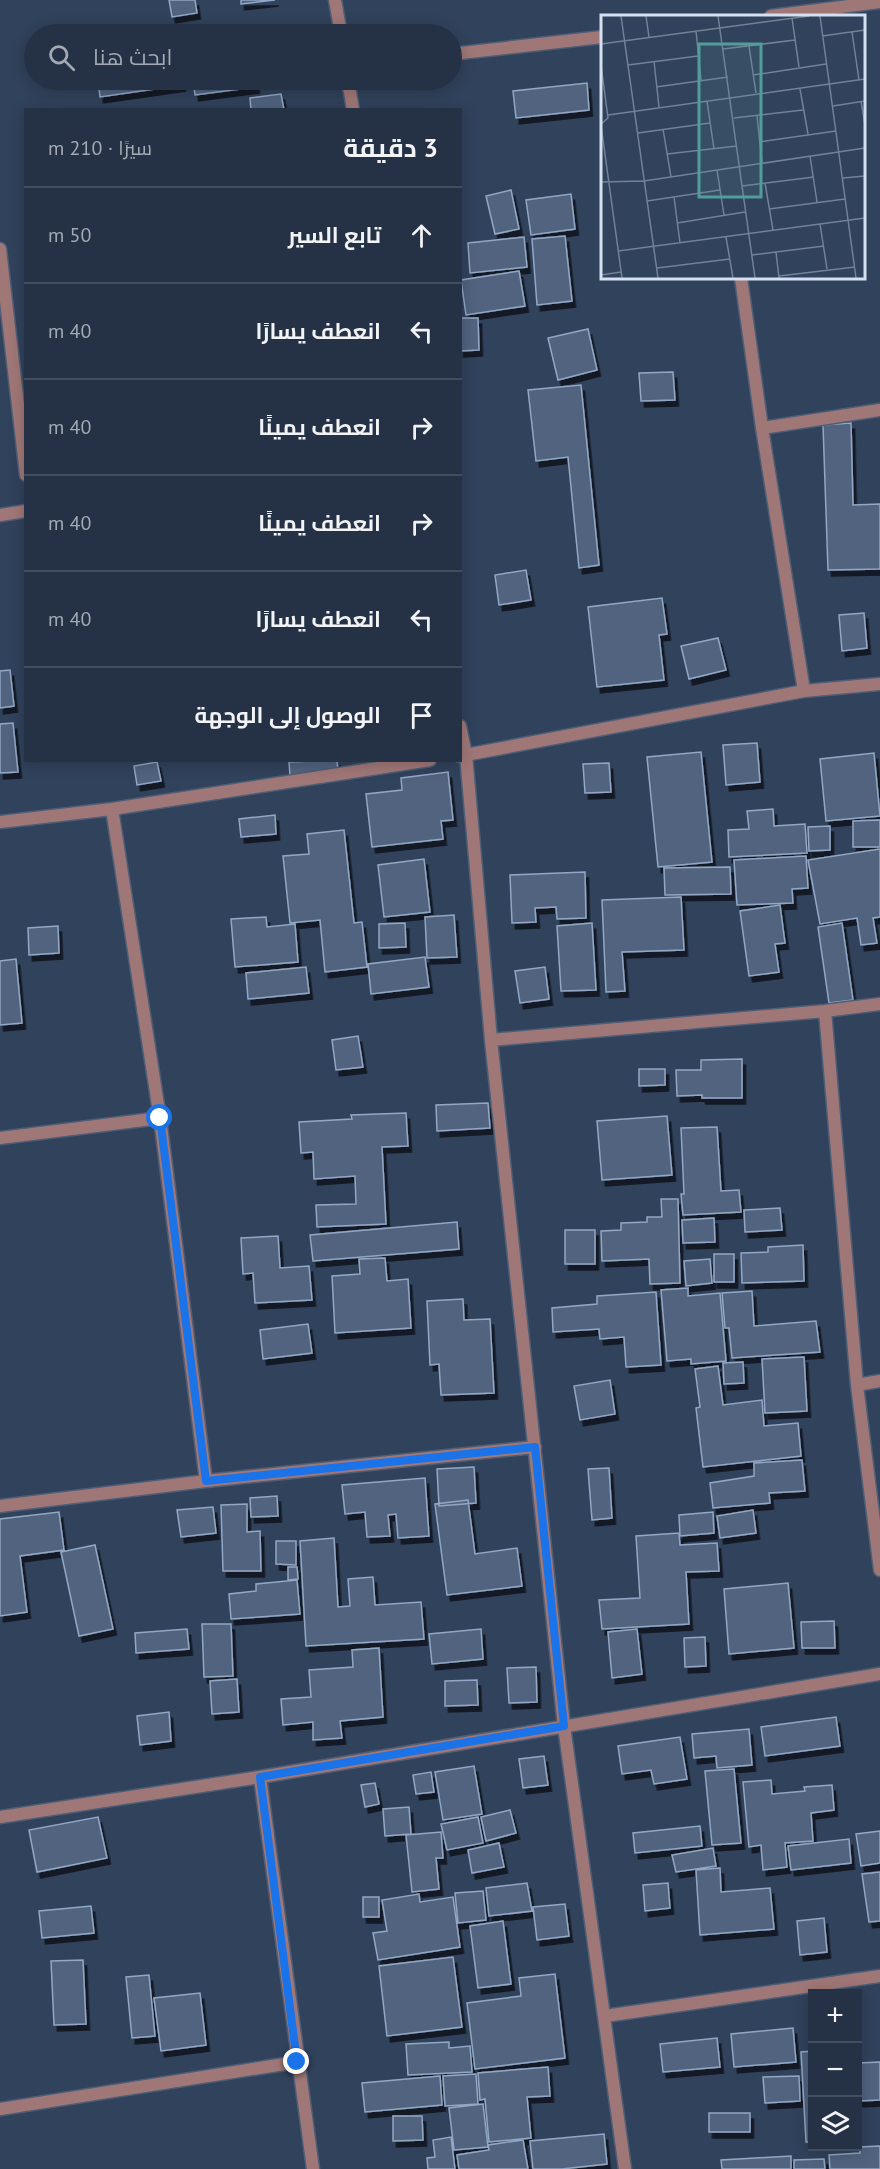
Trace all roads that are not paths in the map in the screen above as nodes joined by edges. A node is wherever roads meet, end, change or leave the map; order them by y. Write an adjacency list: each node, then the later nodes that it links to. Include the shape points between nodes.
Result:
1 (336, 0): 4 (street)
2 (880, 2): 3 (street)
3 (779, 15)
4 (340, 24)
5 (601, 37): 6 (street)
6 (462, 53)
7 (350, 90): 8 (street)
8 (353, 108)
9 (0, 249): 13 (street)
10 (741, 279): 12 (street)
11 (880, 410): 12 (street)
12 (762, 428): 17 (street)
13 (24, 459)
14 (24, 511): 15 (street)
15 (0, 514)
16 (880, 684): 17 (street)
17 (804, 691): 18 (street)
18 (463, 756): 24 (street)
19 (417, 762): 20 (street)
20 (112, 809): 21 (street); 25 (street)
21 (0, 822)
22 (880, 1005): 23 (street)
23 (825, 1011): 24 (street); 28 (street)
24 (491, 1040): 29 (street)
25 (160, 1118): 26 (street); 30 (street)
26 (0, 1138)
27 (880, 1381): 28 (street)
28 (857, 1385): 32 (street)
29 (535, 1447): 30 (street); 34 (street)
30 (206, 1481): 31 (street)
31 (0, 1506)
32 (880, 1570)
33 (880, 1674): 34 (street)
34 (564, 1726): 35 (street); 38 (street)
35 (260, 1777): 36 (street); 39 (street)
36 (0, 1818)
37 (880, 1976): 38 (street)
38 (605, 2016): 42 (street)
39 (297, 2062): 40 (street); 41 (street)
40 (0, 2109)
41 (313, 2169)
42 (625, 2169)

